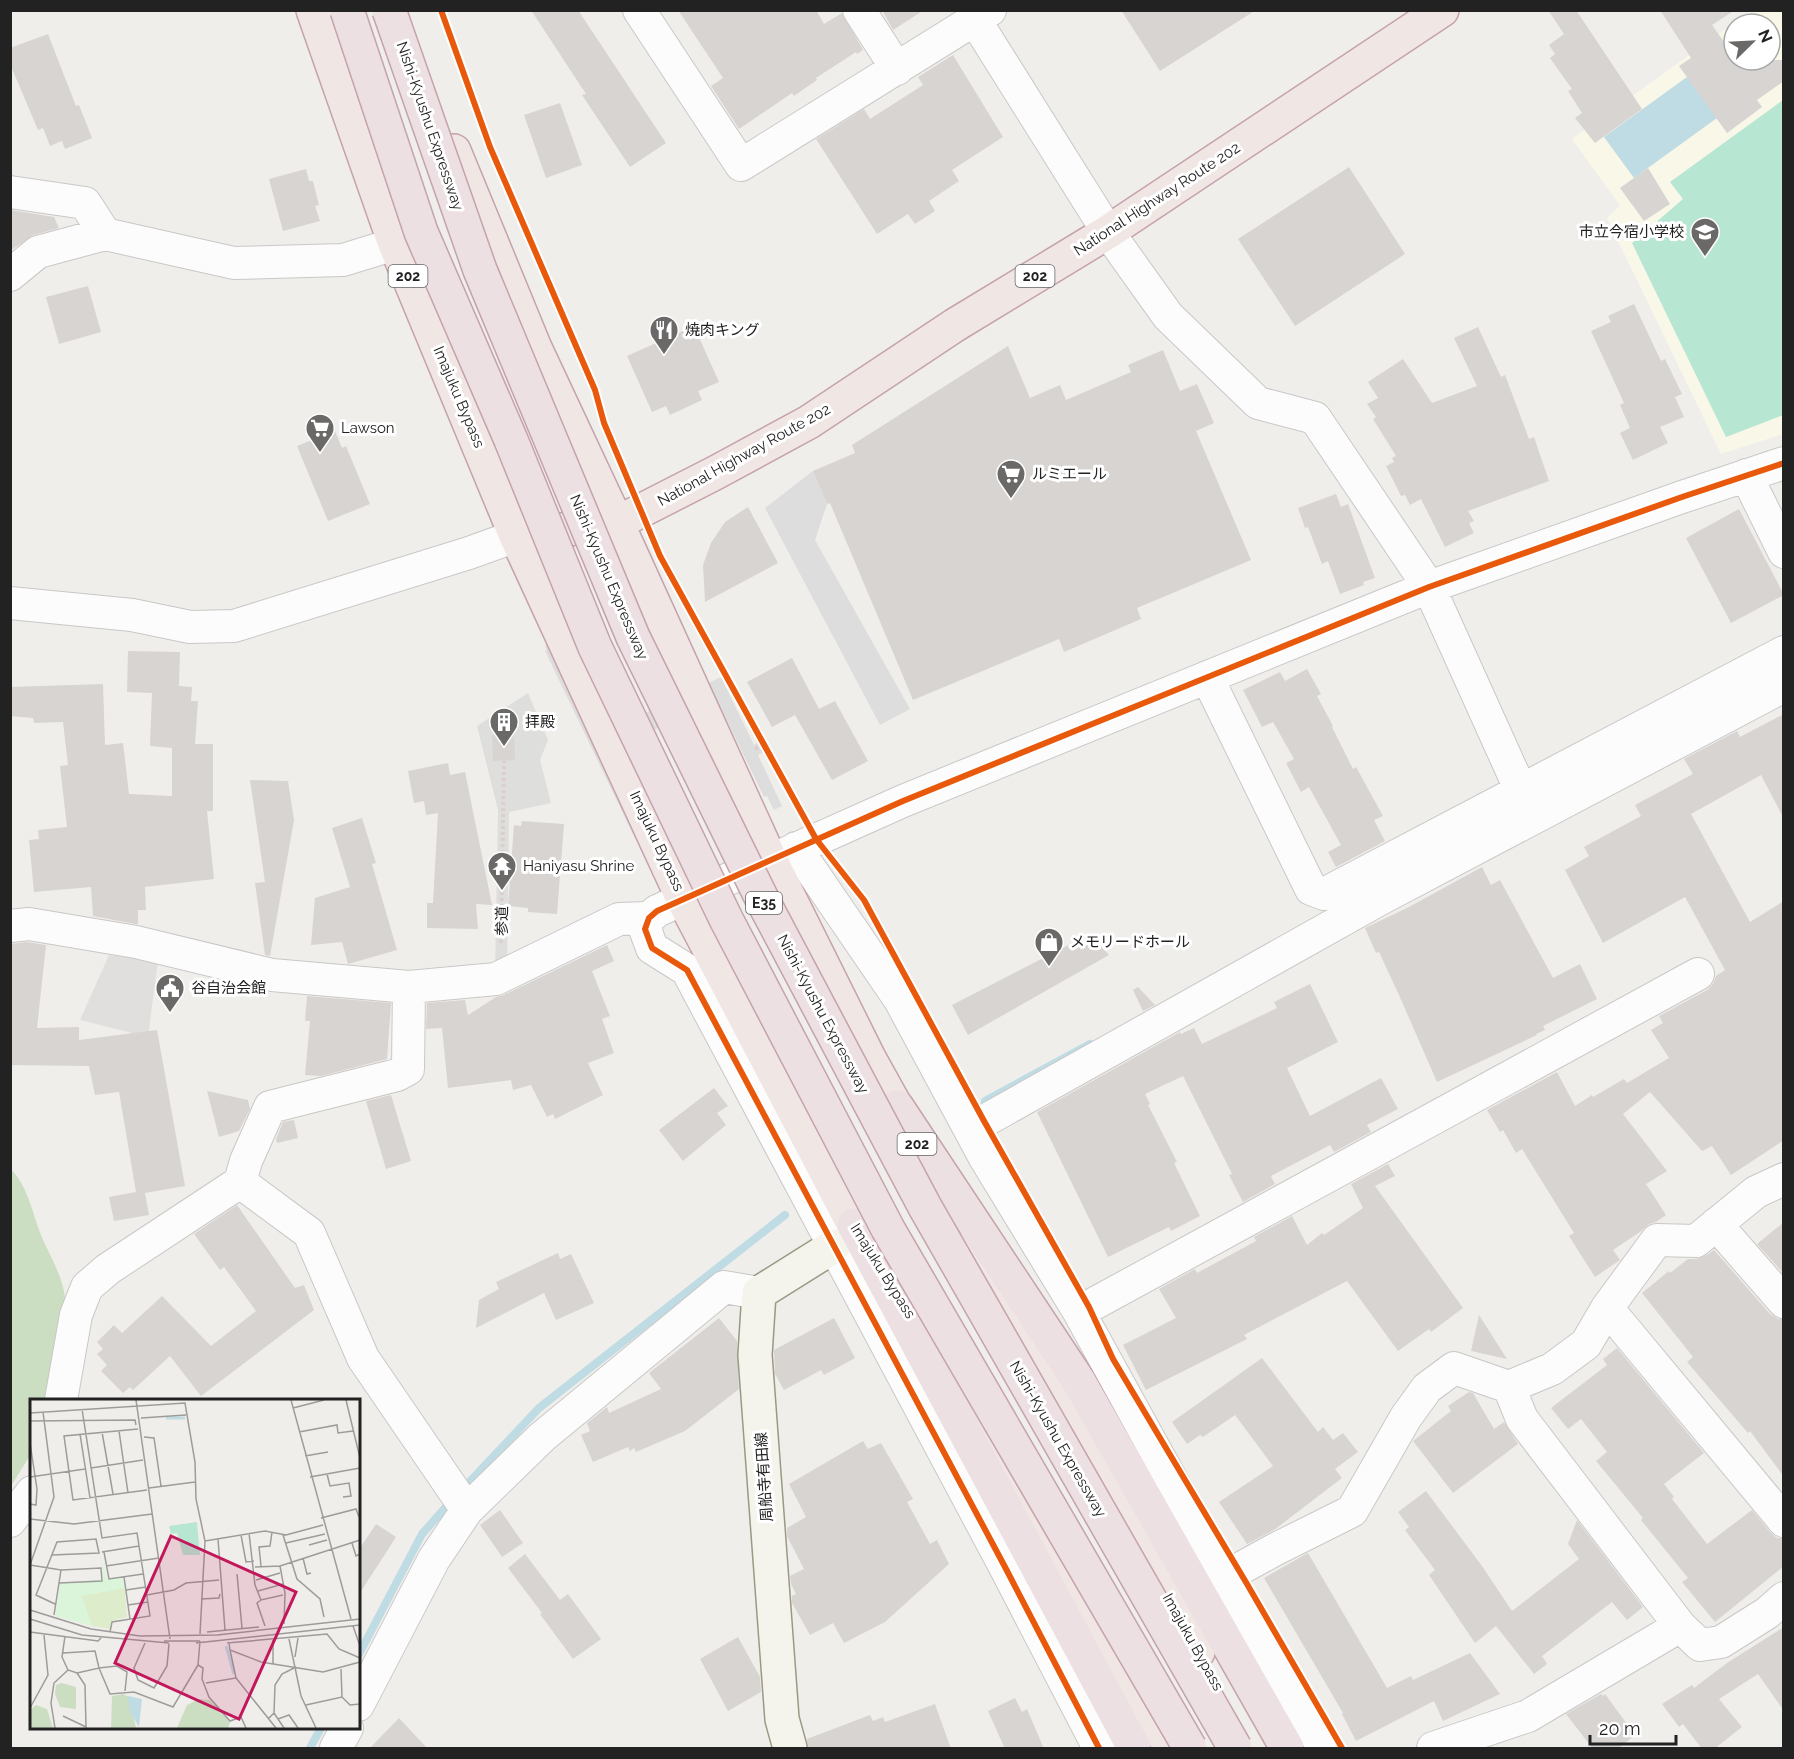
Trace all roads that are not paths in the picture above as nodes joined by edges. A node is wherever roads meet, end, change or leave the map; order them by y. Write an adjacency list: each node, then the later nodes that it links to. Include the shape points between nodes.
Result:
1 (313, 10): 13 (highway, Imajuku Bypass / 202)
2 (347, 10): 58 (highway, E35, bridge, via 421,232 595,647 726,918 888,1229)
3 (389, 10): 59 (highway, Nishi-Kyushu Expressway / E35, bridge, via 480,270 649,669 765,905 925,1207)
4 (405, 10): 17 (highway, Imajuku Bypass / 202, via 455,156 535,348)
5 (639, 10): 9 (street, via 741,165)
6 (859, 10): 9 (street)
7 (1442, 10): 11 (highway, National Highway Route 202 / 202)
8 (983, 15): 9 (street); 11 (street)
9 (897, 69)
10 (10, 192): 12 (street, via 85,203)
11 (1108, 232): 17 (highway, National Highway Route 202 / 202, via 954,325 809,422); 20 (street, via 1168,316 1258,403 1315,418)
12 (105, 234): 13 (street, via 234,263 343,260); 14 (street, via 38,252)
13 (395, 244): 18 (highway, Imajuku Bypass / 202)
14 (10, 275)
15 (1784, 463): 16 (street)
16 (1746, 475): 19 (street); 20 (street)
17 (617, 523): 18 (highway, 202); 26 (highway, Imajuku Bypass / 202)
18 (516, 536): 21 (street, via 234,626 190,627 132,615); 27 (highway, Imajuku Bypass / 202)
19 (1784, 552)
20 (1429, 587): 23 (street); 25 (street)
21 (10, 603)
22 (1784, 652): 25 (street)
23 (1207, 677): 25 (street, via 1311,889 1324,894); 26 (street)
24 (1784, 686): 33 (street, via 1380,899)
25 (1521, 791)
26 (783, 854): 27 (street); 32 (highway, Imajuku Bypass / 202, via 869,1058); 33 (street, via 900,1000)
27 (684, 901): 28 (street); 37 (highway, Imajuku Bypass / 202)
28 (649, 918): 31 (street, via 619,919 496,979); 37 (street, via 645,929 652,948 687,970)
29 (10, 926): 31 (street, via 29,924 136,942 272,975)
30 (1698, 974): 41 (street)
31 (409, 987): 35 (street, via 408,1069 270,1107)
32 (897, 1107): 60 (highway, Imajuku Bypass / 202); 61 (highway, via 1078,1380)
33 (970, 1128): 41 (street)
34 (1784, 1179): 36 (street, via 1756,1192)
35 (240, 1182): 43 (street, via 87,1287 76,1315); 45 (street, via 309,1233 363,1358)
36 (1716, 1224): 39 (street); 40 (street, via 1696,1241 1657,1240)
37 (844, 1236): 38 (main road); 53 (street); 56 (highway, via 999,1496); 57 (highway, Imajuku Bypass / 202, via 1007,1468)
38 (759, 1293): 45 (street, via 723,1287 542,1437); 55 (main road, 周船寺有田線, via 756,1367 782,1719)
39 (1784, 1302)
40 (1608, 1308): 42 (street, via 1586,1344 1552,1369); 47 (street)
41 (1079, 1312): 48 (street)
42 (1509, 1387): 48 (street, via 1455,1368 1427,1388 1406,1417 1352,1511); 50 (street, via 1522,1419)
43 (61, 1399)
44 (30, 1494): 46 (street)
45 (467, 1510): 51 (street, via 434,1559)
46 (10, 1521)
47 (1784, 1521)
48 (1225, 1577): 62 (street, via 1262,1652)
49 (1784, 1598): 50 (street, via 1721,1641 1700,1645)
50 (1680, 1626): 63 (street, via 1528,1716)
51 (360, 1701)
52 (346, 1729): 54 (street)
53 (1094, 1747)
54 (336, 1749)
55 (790, 1749)
56 (1134, 1749)
57 (1171, 1749)
58 (1190, 1749)
59 (1235, 1749)
60 (1252, 1749)
61 (1287, 1749)
62 (1324, 1749)
63 (1433, 1749)

